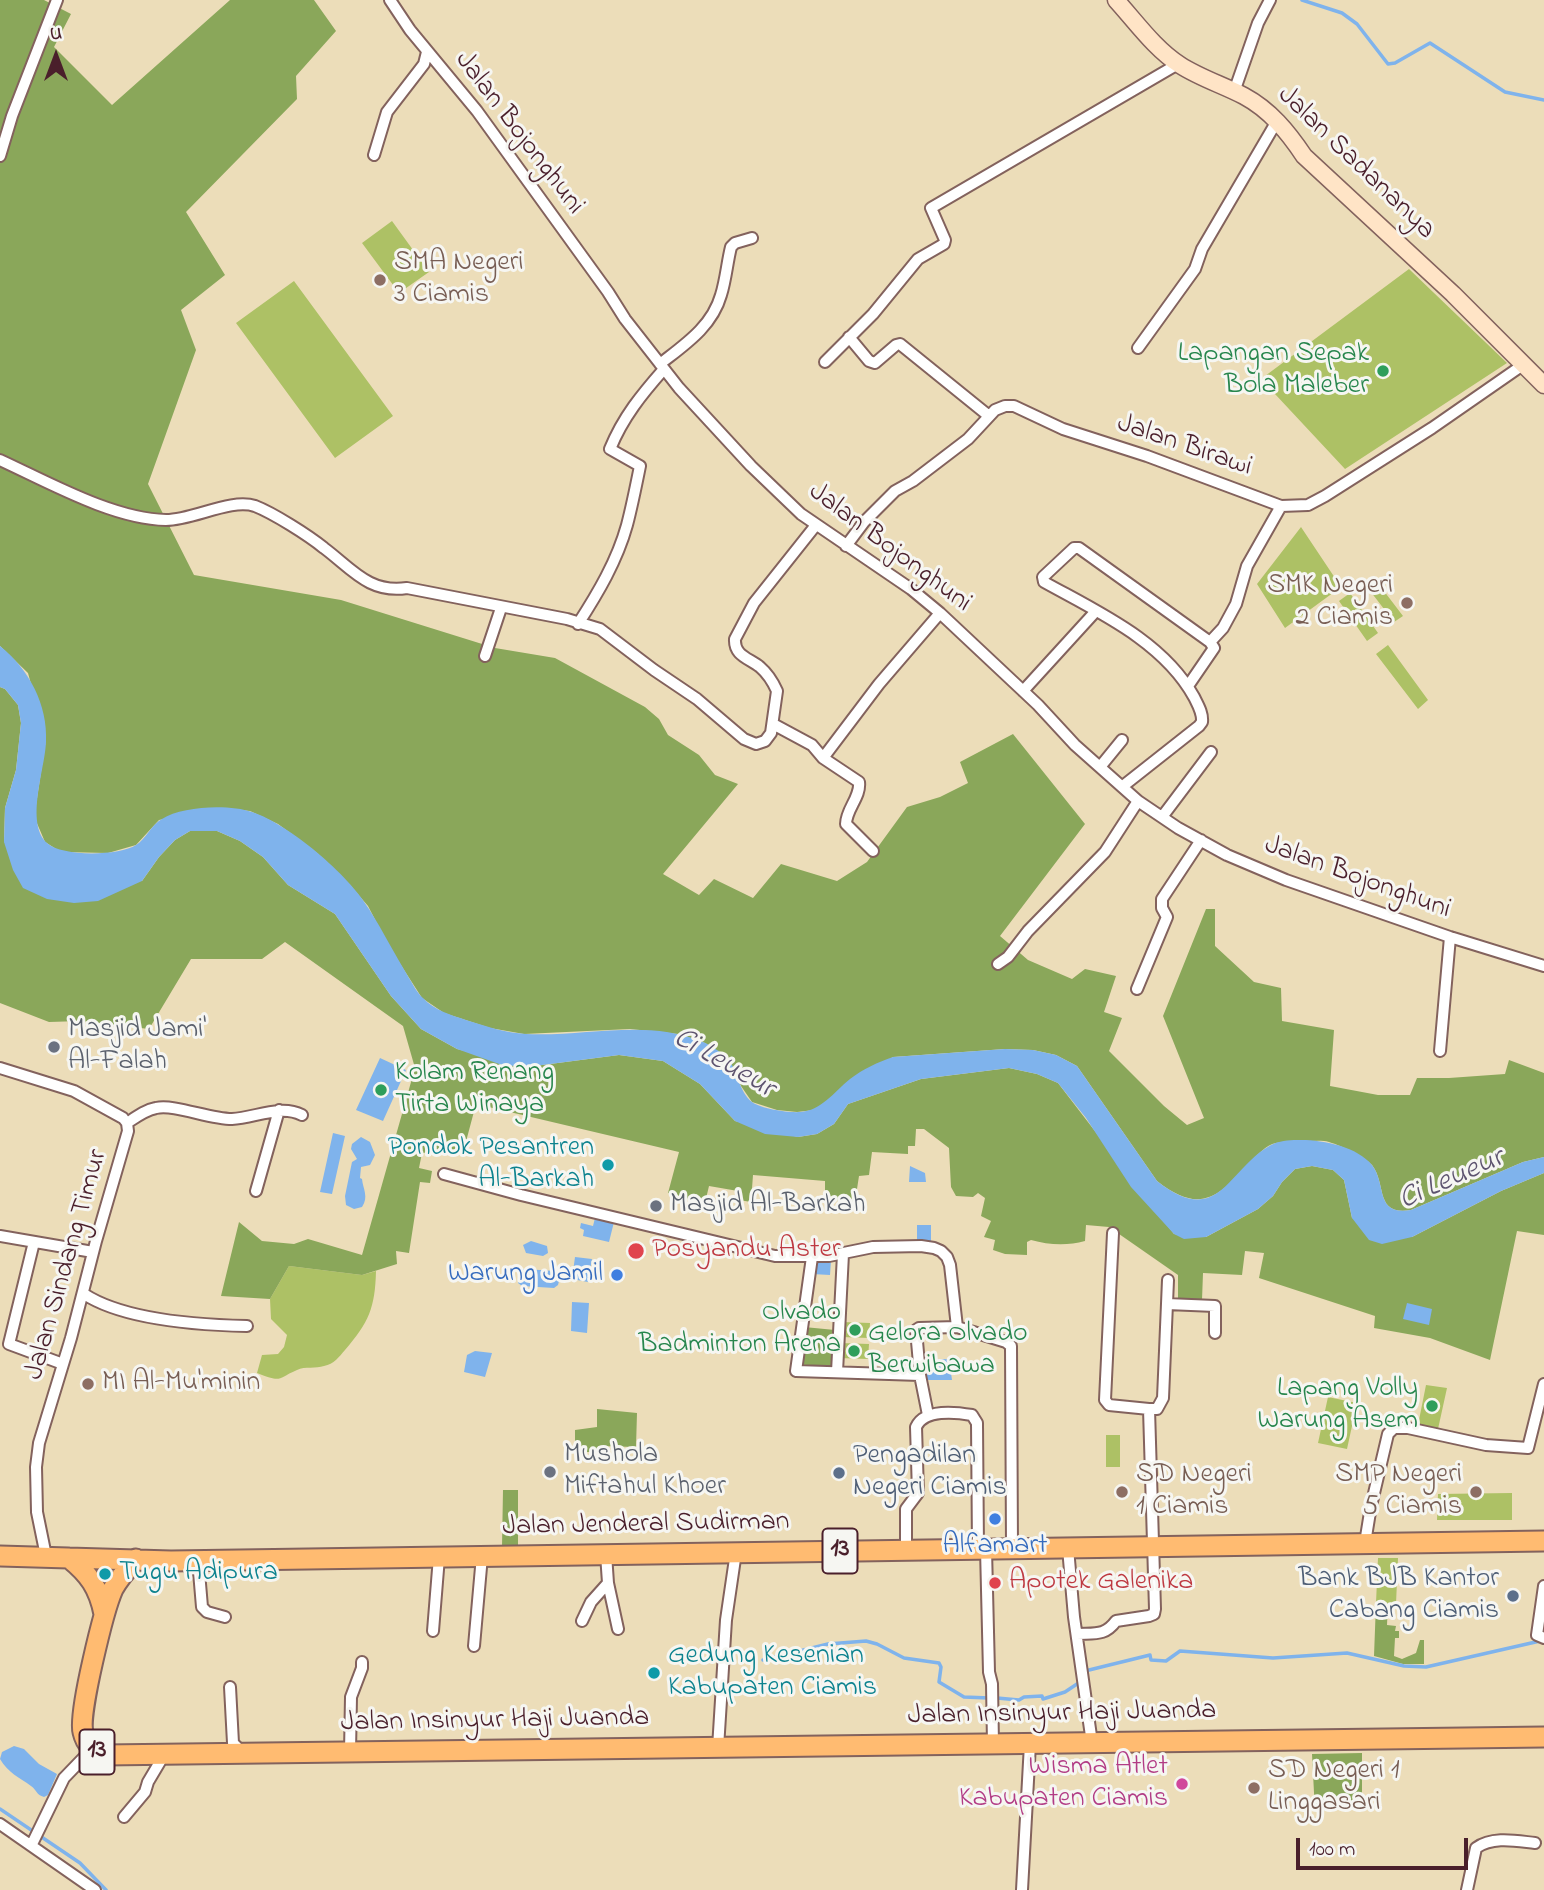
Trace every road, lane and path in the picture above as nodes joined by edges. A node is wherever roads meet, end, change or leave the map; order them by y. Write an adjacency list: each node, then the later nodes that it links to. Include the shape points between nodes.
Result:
1 (57, 0): 11 (street)
2 (405, 0): 5 (street)
3 (1116, 0): 7 (street, Jalan Sadananya)
4 (1270, 0): 8 (street)
5 (393, 4): 6 (street, Jalan Bojonghuni)
6 (428, 52): 10 (street, via 387,112); 17 (street, Jalan Bojonghuni, via 477,111)
7 (1178, 64): 8 (street, Jalan Sadananya); 13 (street, via 931,208 944,244 918,259)
8 (1234, 92): 9 (street, Jalan Sadananya)
9 (1277, 121): 14 (street, via 1212,231 1195,269); 16 (street, Jalan Sadananya, via 1304,156)
10 (374, 155)
11 (0, 156)
12 (752, 238): 17 (street, via 732,244 712,316)
13 (849, 338): 15 (street); 19 (street, via 875,363 900,344)
14 (1138, 348)
15 (825, 362)
16 (1523, 362): 18 (street, Jalan Sadananya); 21 (street, Jalan Birawi, via 1355,478 1308,505)
17 (662, 366): 22 (street, Jalan Bojonghuni, via 730,445); 27 (street, via 619,427 610,449 640,466 627,527 597,595)
18 (1544, 385)
19 (989, 416): 21 (street, Jalan Birawi, via 1014,406 1063,429); 23 (street, via 968,439 895,491)
20 (0, 460): 24 (street, via 105,507 142,517 182,519 239,505 255,506 323,547 364,581)
21 (1281, 506): 28 (street, via 1247,566 1236,604)
22 (816, 524): 23 (street, Jalan Bojonghuni); 32 (street, via 754,603 735,639 739,654 760,667 777,691)
23 (845, 546): 26 (street, Jalan Bojonghuni)
24 (501, 608): 27 (street); 29 (street)
25 (1096, 611): 28 (street, via 1044,582 1074,548); 30 (street, via 1148,646); 31 (street)
26 (940, 613): 31 (street, Jalan Bojonghuni); 35 (street)
27 (578, 624): 32 (street, via 600,629 744,739 761,743)
28 (1210, 642): 30 (street, via 1213,648)
29 (485, 656)
30 (1188, 686): 37 (street, via 1202,722)
31 (1023, 691): 36 (street, Jalan Bojonghuni)
32 (773, 724): 35 (street, via 812,745)
33 (1122, 740): 36 (street)
34 (1211, 752): 39 (street)
35 (823, 758): 41 (street, via 859,782 846,824)
36 (1100, 767): 37 (street, Jalan Bojonghuni)
37 (1122, 786): 38 (street, Jalan Bojonghuni)
38 (1138, 801): 39 (street, Jalan Bojonghuni); 43 (street, via 1105,852)
39 (1162, 817): 40 (street, Jalan Bojonghuni)
40 (1201, 840): 42 (street, Jalan Bojonghuni, via 1286,880); 45 (street, via 1162,899 1167,917)
41 (873, 851)
42 (1450, 937): 44 (street, Jalan Bojonghuni); 46 (street)
43 (998, 964)
44 (1544, 966)
45 (1137, 989)
46 (1440, 1051)
47 (0, 1068): 50 (street, Jalan Sindang Timur, via 74,1091)
48 (279, 1110): 49 (street); 50 (street, via 232,1119 165,1107 144,1112); 52 (street)
49 (302, 1115)
50 (127, 1124): 56 (street, Jalan Sindang Timur, via 128,1139)
51 (443, 1174): 58 (street, via 750,1251)
52 (256, 1191)
53 (1113, 1233): 69 (street, via 1105,1399 1108,1405)
54 (0, 1236): 55 (street)
55 (34, 1242): 56 (street); 65 (street, via 9,1344)
56 (93, 1252): 60 (street, Jalan Sindang Timur)
57 (843, 1254): 58 (street); 63 (street, via 873,1247 921,1246 942,1251 950,1265); 66 (street)
58 (812, 1257): 66 (street, via 796,1371)
59 (1168, 1280): 61 (street)
60 (84, 1294): 62 (street, via 140,1315); 65 (street, Jalan Sindang Timur)
61 (1167, 1304): 64 (street, via 1215,1306); 69 (street, via 1163,1398 1157,1409)
62 (247, 1326)
63 (957, 1326): 67 (street, via 916,1330); 74 (street, via 1010,1346)
64 (1215, 1333)
65 (63, 1364): 81 (street, Jalan Sindang Timur, via 36,1467 37,1512)
66 (837, 1372): 67 (street)
67 (920, 1375): 70 (street)
68 (1544, 1384): 72 (street, via 1528,1448 1394,1428 1388,1434)
69 (1149, 1409): 73 (street)
70 (928, 1415): 76 (street, via 976,1418); 77 (street, via 916,1427 918,1493 906,1509)
71 (1544, 1541): 72 (highway, Jalan Jenderal Sudirman / 13)
72 (1365, 1543): 73 (highway, Jalan Jenderal Sudirman / 13)
73 (1153, 1546): 75 (highway, Jalan Jenderal Sudirman / 13); 94 (street, via 1154,1614 1116,1621 1102,1633)
74 (1012, 1548): 75 (highway, Jalan Jenderal Sudirman / 13); 76 (highway, Jalan Jenderal Sudirman / 13)
75 (1069, 1548): 94 (street)
76 (982, 1549): 77 (highway, Jalan Jenderal Sudirman / 13); 101 (street)
77 (906, 1550): 78 (highway, Jalan Jenderal Sudirman / 13)
78 (736, 1552): 79 (highway, Jalan Jenderal Sudirman / 13); 103 (street, via 726,1620)
79 (606, 1554): 82 (highway, Jalan Jenderal Sudirman / 13); 87 (street)
80 (0, 1556): 81 (highway, Jalan Jenderal Sudirman / 13)
81 (46, 1556): 84 (highway, Jalan Jenderal Sudirman / 13)
82 (482, 1556): 83 (highway, Jalan Jenderal Sudirman / 13); 96 (street)
83 (439, 1557): 86 (highway, Jalan Jenderal Sudirman / 13); 93 (street)
84 (69, 1558): 85 (highway, Jalan Jenderal Sudirman / 13); 89 (highway, via 94,1583)
85 (136, 1559): 86 (highway, Jalan Jenderal Sudirman / 13); 89 (highway, 13, via 118,1580)
86 (198, 1560): 90 (street, via 202,1607)
87 (608, 1583): 91 (street); 92 (street)
88 (1544, 1586): 95 (street, via 1537,1635)
89 (104, 1615): 104 (highway, 13, via 82,1717)
90 (225, 1617)
91 (582, 1621)
92 (618, 1629)
93 (433, 1631)
94 (1077, 1634): 100 (street)
95 (1544, 1638)
96 (474, 1646)
97 (362, 1662): 105 (street, via 351,1697)
98 (230, 1687): 106 (street, via 233,1743)
99 (1544, 1737): 100 (highway, Jalan Insinyur Haji Juanda / 13)
100 (1093, 1743): 102 (highway, Jalan Insinyur Haji Juanda / 13)
101 (993, 1744): 102 (highway, Jalan Insinyur Haji Juanda / 13); 103 (highway, Jalan Insinyur Haji Juanda / 13)
102 (1030, 1744): 113 (street)
103 (718, 1748): 105 (highway, Jalan Insinyur Haji Juanda / 13)
104 (92, 1749): 107 (highway, Jalan Insinyur Haji Juanda / 13, via 104,1755); 110 (street, via 64,1778)
105 (350, 1752): 106 (highway, Jalan Insinyur Haji Juanda / 13)
106 (243, 1754): 107 (highway, Jalan Insinyur Haji Juanda / 13)
107 (164, 1755): 108 (street, via 145,1792)
108 (124, 1817)
109 (0, 1824): 110 (street)
110 (33, 1843): 112 (street)
111 (1535, 1843): 114 (street, via 1481,1844 1473,1853)
112 (94, 1890)
113 (1022, 1890)
114 (1468, 1890)

